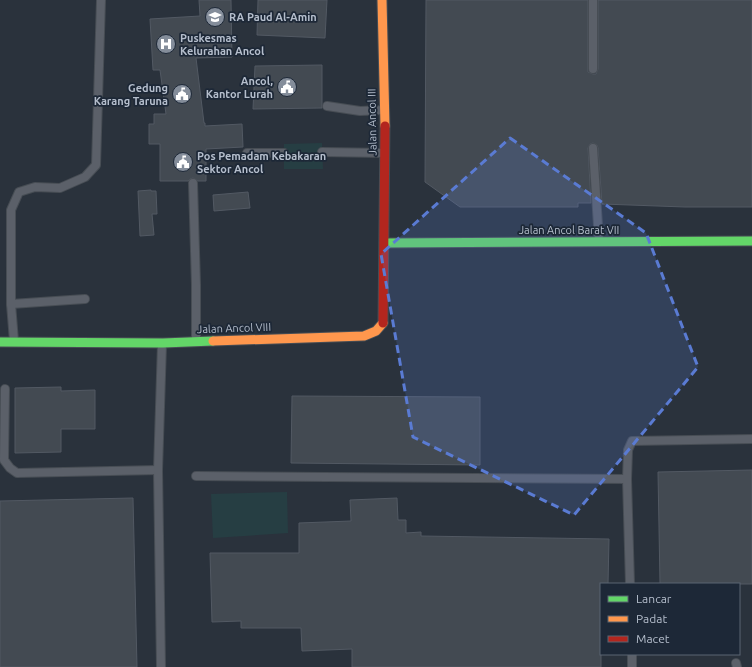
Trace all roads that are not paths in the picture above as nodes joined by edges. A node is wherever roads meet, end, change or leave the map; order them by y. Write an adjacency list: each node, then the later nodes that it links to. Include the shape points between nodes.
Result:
1 (101, 0): 17 (lane, via 96,165 85,177 60,188 35,187 19,192 11,210)
2 (382, 0): 6 (street, Jalan Ancol III)
3 (593, 0): 4 (lane)
4 (593, 69)
5 (327, 106): 6 (lane, via 360,111)
6 (384, 110): 11 (street, Jalan Ancol III)
7 (593, 148): 14 (lane)
8 (322, 152): 11 (lane)
9 (246, 153): 10 (lane)
10 (284, 153)
11 (385, 153): 15 (street, Jalan Ancol III)
12 (193, 183): 20 (lane)
13 (752, 241): 14 (street, Jalan Ancol Barat VII)
14 (599, 242): 15 (street, Jalan Ancol Barat VII)
15 (385, 243): 20 (street, Jalan Ancol VIII, via 384,322 376,332 364,336)
16 (85, 299): 17 (lane)
17 (11, 304): 19 (lane)
18 (0, 342): 19 (street, Jalan Ancol VIII)
19 (14, 342): 21 (street, Jalan Ancol VIII)
20 (196, 342): 21 (street, Jalan Ancol VIII)
21 (163, 343): 24 (lane)
22 (4, 389): 24 (lane, via 4,460 17,473)
23 (752, 439): 26 (lane, via 632,441 628,450)
24 (158, 470): 29 (lane)
25 (196, 476): 26 (lane)
26 (627, 479): 27 (lane)
27 (630, 583)
28 (632, 655): 30 (lane)
29 (161, 667)
30 (632, 667)

